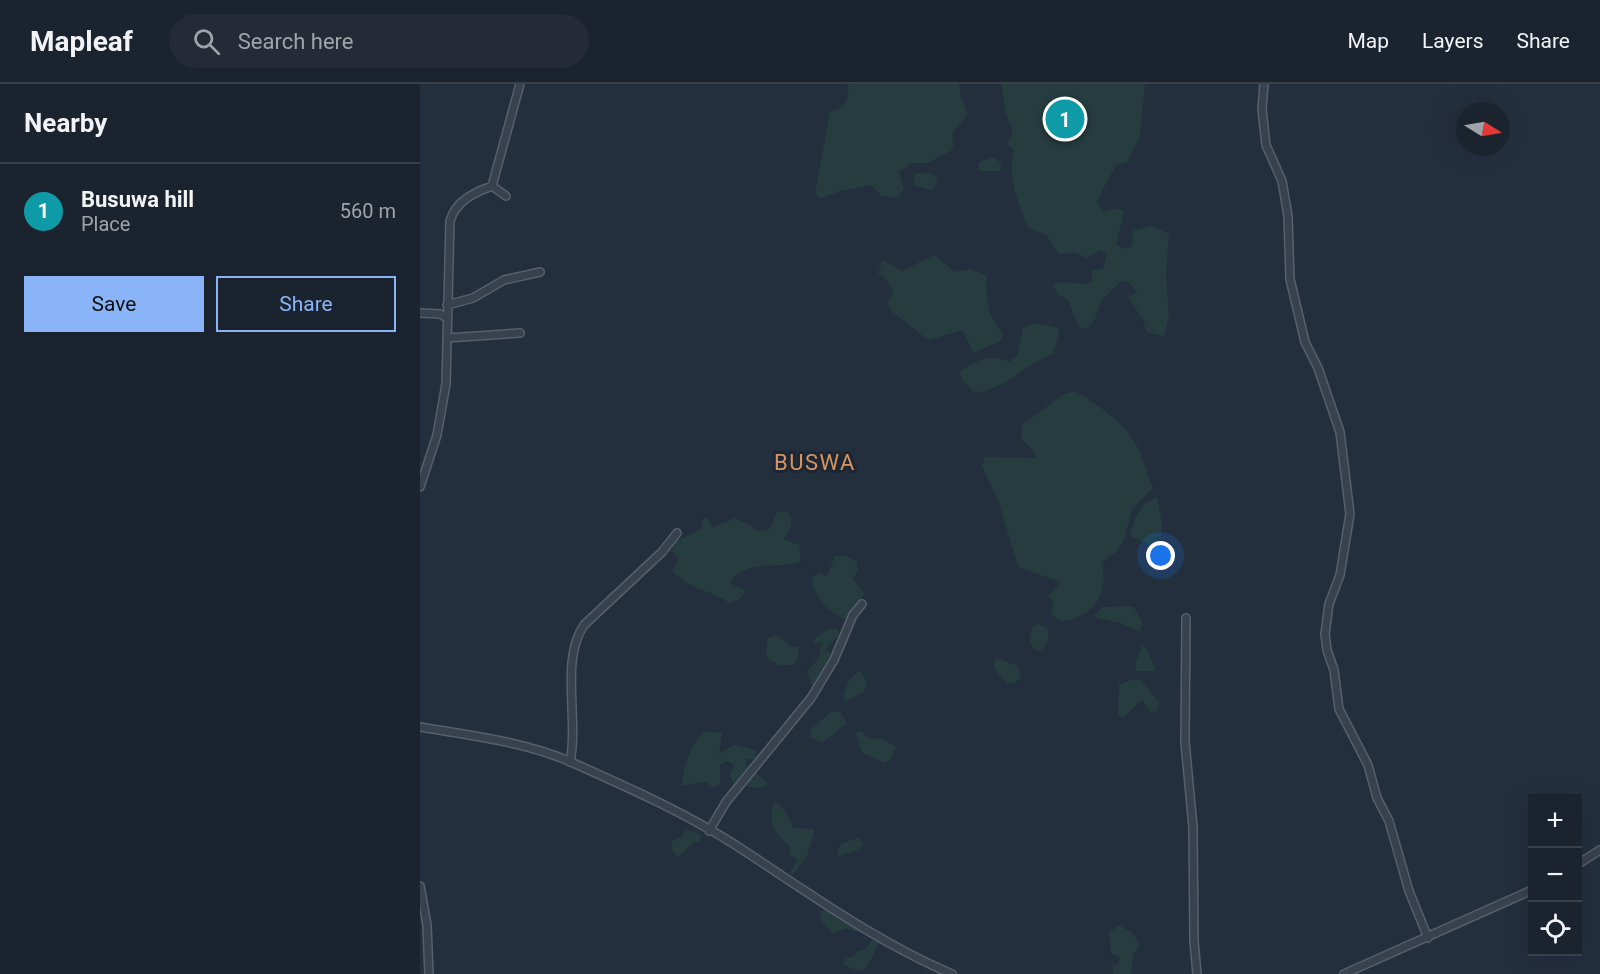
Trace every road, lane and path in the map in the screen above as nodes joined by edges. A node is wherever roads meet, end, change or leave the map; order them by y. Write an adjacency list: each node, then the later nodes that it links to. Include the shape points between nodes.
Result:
1 (520, 84): 3 (street)
2 (1263, 84): 22 (street, via 1266,145 1282,181 1288,216 1290,279 1305,342 1340,432 1350,514 1340,575 1329,604 1327,650 1339,709 1368,765)
3 (492, 186): 4 (street); 6 (street, via 474,193 454,209 450,221)
4 (506, 196)
5 (540, 272): 6 (street, via 504,280 473,298)
6 (447, 305): 8 (street)
7 (420, 314): 8 (street)
8 (447, 318): 10 (street)
9 (520, 333): 10 (street)
10 (447, 338): 11 (street, via 446,384 437,435)
11 (420, 486)
12 (677, 533): 16 (street, via 576,636)
13 (862, 604): 17 (street, via 811,698 726,802)
14 (1186, 618): 25 (street, via 1185,742 1193,827)
15 (420, 727): 16 (street, via 464,734)
16 (570, 762): 17 (street)
17 (709, 831): 24 (street, via 918,960)
18 (1600, 850): 19 (street)
19 (1582, 861)
20 (420, 886): 23 (street)
21 (1528, 892): 22 (street)
22 (1428, 938): 26 (street)
23 (429, 974)
24 (952, 974)
25 (1197, 974)
26 (1344, 974)

